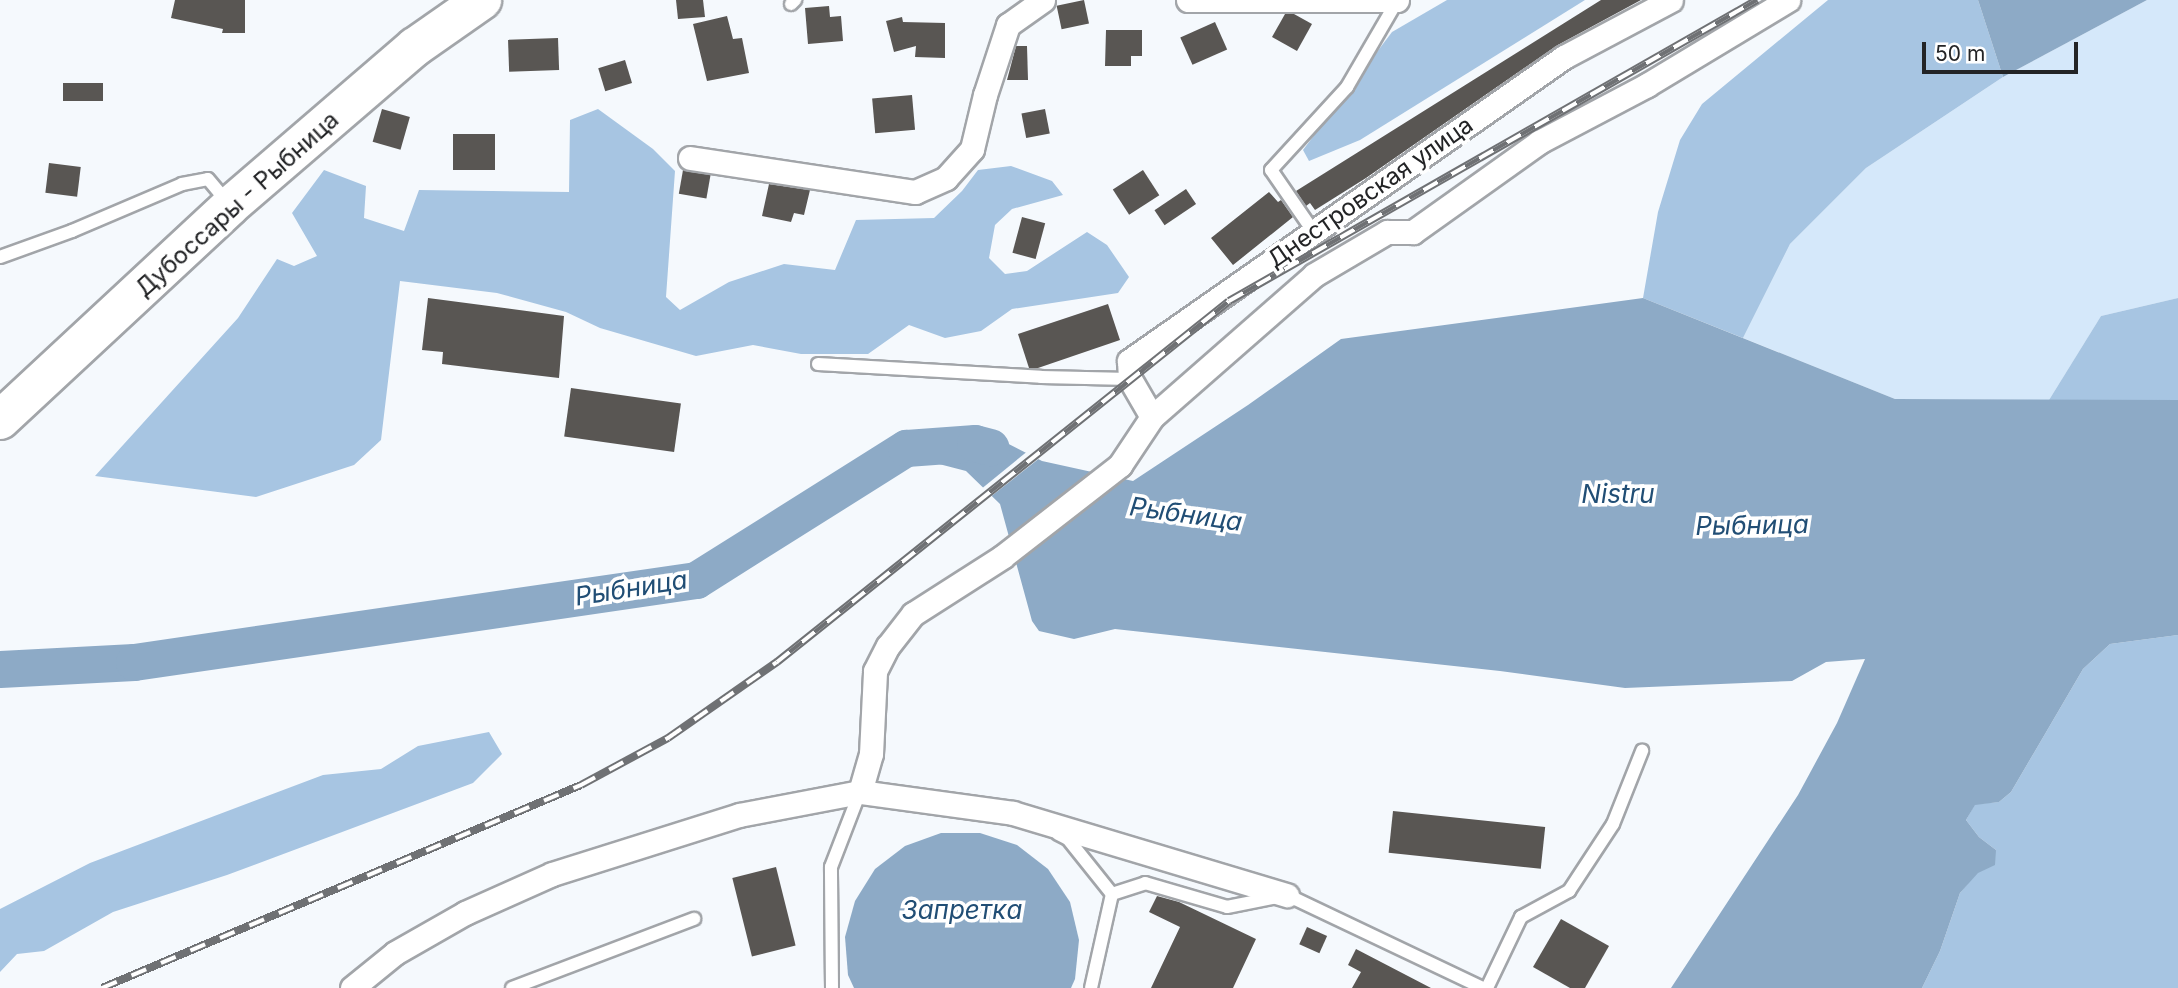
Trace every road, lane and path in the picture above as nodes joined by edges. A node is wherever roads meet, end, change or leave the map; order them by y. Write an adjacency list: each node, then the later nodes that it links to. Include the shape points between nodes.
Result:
1 (482, 0): 8 (highway, Дубоссары - Рыбница, via 415,47)
2 (1043, 0): 7 (street, via 1008,25 972,149 946,178 915,192)
3 (1188, 0): 6 (street)
4 (1671, 0): 9 (street, Днестровская улица, via 1564,57)
5 (1788, 0): 13 (street, Днестровская улица, via 1647,85 1539,142 1413,232 1387,232 1314,275)
6 (1397, 1): 9 (lane, via 1347,87 1271,170)
7 (690, 158)
8 (230, 206): 10 (lane, via 208,179 181,184); 14 (highway, Дубоссары - Рыбница)
9 (1313, 231): 12 (street, Днестровская улица, via 1129,360)
10 (0, 257)
11 (818, 364): 12 (lane)
12 (1130, 379): 13 (street)
13 (1152, 417): 16 (street, Днестровская улица, via 1121,465 1002,557 913,614 888,646 875,671 871,754)
14 (0, 420)
15 (1642, 751): 25 (lane, via 1613,824 1569,891 1521,917)
16 (860, 792): 17 (street); 21 (street, via 739,815 552,874 465,913 395,953); 23 (lane, via 831,867)
17 (1013, 813): 18 (lane, via 1068,839); 19 (street)
18 (1112, 894): 19 (lane, via 1145,883 1227,907); 24 (lane)
19 (1287, 895): 25 (lane)
20 (694, 919): 22 (lane)
21 (352, 988)
22 (512, 988)
23 (832, 988)
24 (1091, 988)
25 (1485, 988)

